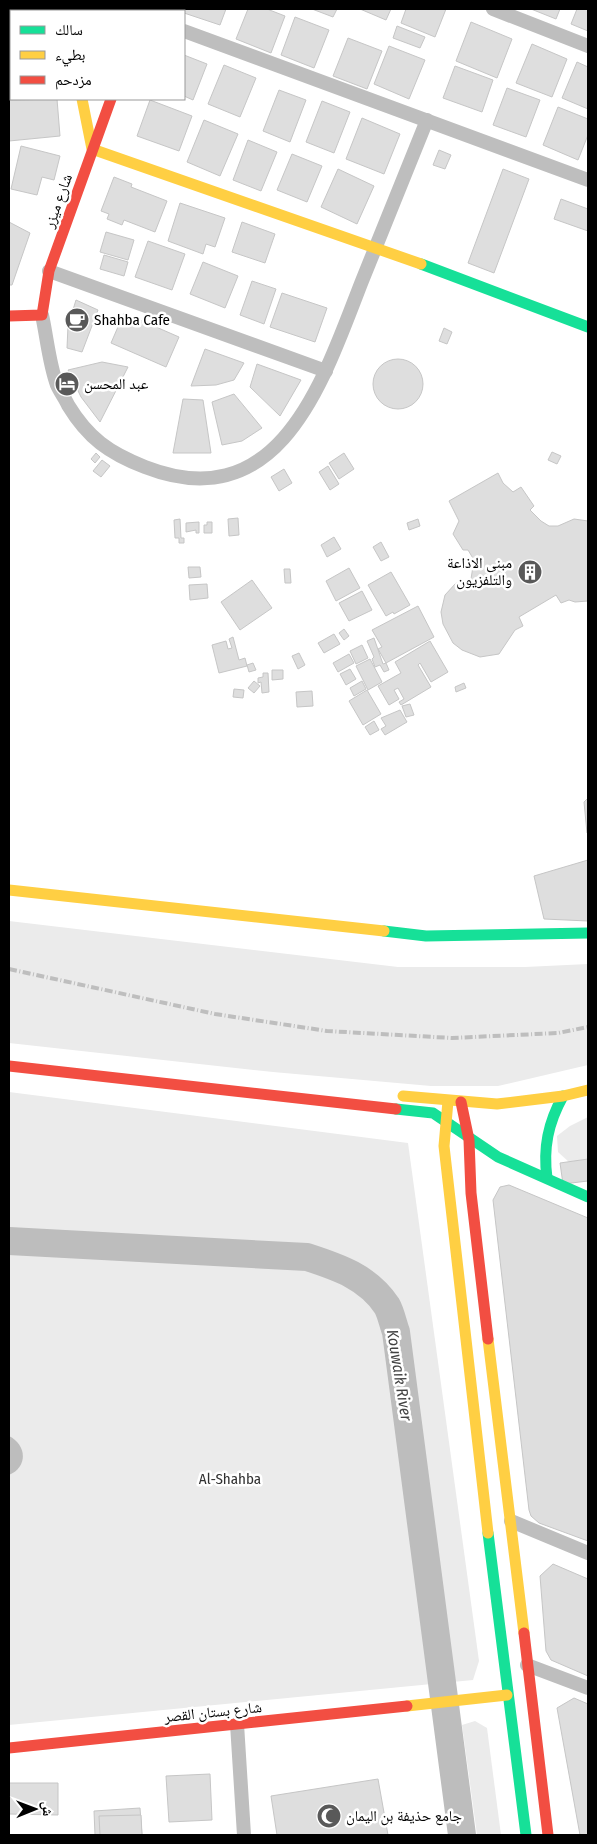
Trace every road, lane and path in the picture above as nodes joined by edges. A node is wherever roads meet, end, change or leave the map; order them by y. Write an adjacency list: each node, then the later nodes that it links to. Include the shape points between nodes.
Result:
1 (493, 9): 3 (street)
2 (185, 31): 6 (street)
3 (588, 46)
4 (82, 100): 7 (main road)
5 (111, 100): 7 (main road, شارع ميزر)
6 (427, 120): 8 (street); 9 (street)
7 (92, 149): 9 (main road); 10 (main road, شارع ميزر)
8 (588, 180)
9 (376, 246): 13 (main road); 14 (street)
10 (49, 271): 11 (main road, شارع ميزر); 14 (street)
11 (42, 315): 12 (main road); 14 (street, via 57,386 94,440 123,459 154,471 187,478 225,477 255,464 280,444 302,416)
12 (9, 316)
13 (588, 327)
14 (326, 370)
15 (9, 890): 16 (main road, via 426,936)
16 (588, 933)
17 (9, 1054): 18 (main road)
18 (68, 1060)
19 (9, 1066): 25 (main road, via 425,1112)
20 (588, 1090): 22 (main road)
21 (394, 1095): 23 (main road)
22 (563, 1096): 24 (main road, via 497,1104); 29 (main road, via 548,1127 544,1161)
23 (448, 1101): 24 (main road); 25 (main road)
24 (461, 1102): 26 (main road)
25 (445, 1119): 26 (main road); 35 (main road, via 445,1155)
26 (469, 1140): 27 (main road); 28 (main road)
27 (501, 1158): 28 (main road, via 483,1163); 29 (main road)
28 (470, 1176): 31 (main road)
29 (547, 1178): 30 (main road)
30 (588, 1197)
31 (511, 1522): 32 (street); 33 (main road)
32 (588, 1554)
33 (527, 1666): 34 (street); 40 (main road)
34 (588, 1688)
35 (507, 1695): 36 (main road, شارع بستان القصر); 39 (main road)
36 (237, 1724): 37 (main road, شارع بستان القصر); 38 (street)
37 (9, 1748)
38 (244, 1835)
39 (526, 1835)
40 (548, 1835)

